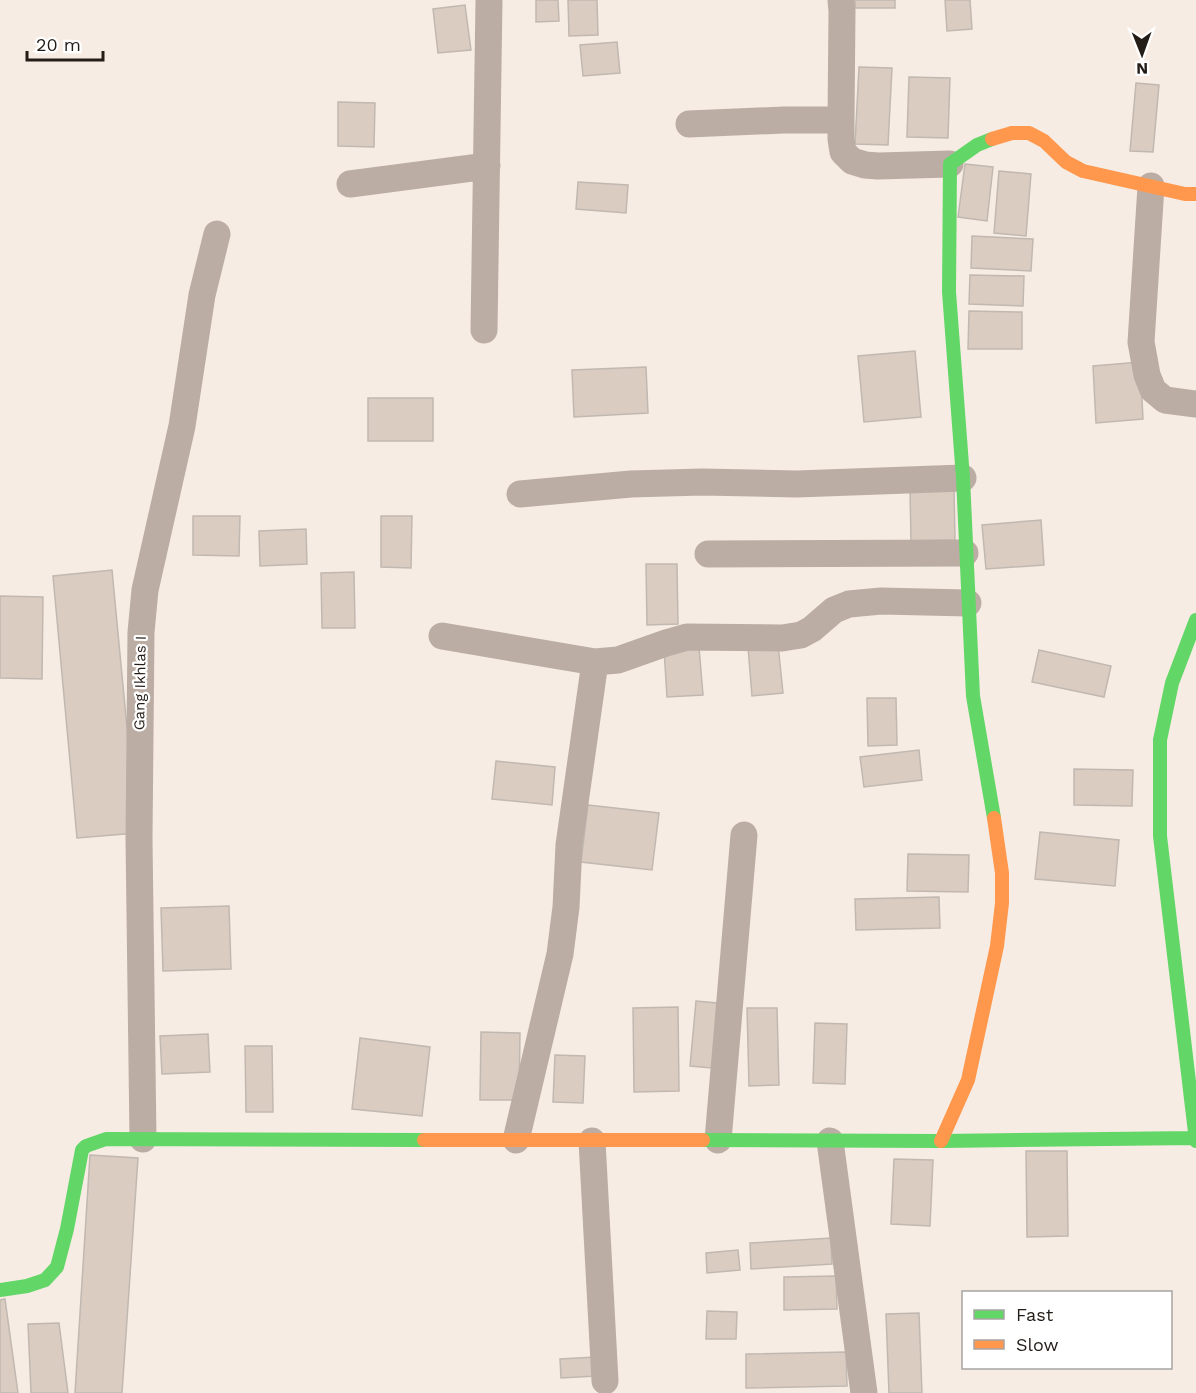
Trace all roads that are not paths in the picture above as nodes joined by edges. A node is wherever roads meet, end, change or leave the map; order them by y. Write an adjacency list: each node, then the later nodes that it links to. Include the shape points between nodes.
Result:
1 (489, 0): 6 (street)
2 (841, 0): 3 (street)
3 (841, 120): 4 (street); 5 (street, via 843,152 852,161 878,166)
4 (689, 124)
5 (950, 164): 8 (street, via 977,145 1012,133 1029,133 1083,171); 13 (street, via 949,292)
6 (487, 166): 7 (street); 11 (street)
7 (350, 184)
8 (1151, 186): 9 (street); 12 (street, via 1141,342 1147,375 1153,390 1166,400)
9 (1196, 194)
10 (217, 234): 22 (street, Gang Ikhlas I, via 202,295 182,426 145,590 141,632)
11 (484, 330)
12 (1196, 404)
13 (963, 478): 14 (street, via 631,484); 15 (street)
14 (519, 494)
15 (966, 553): 16 (street); 17 (street)
16 (708, 554)
17 (968, 603): 20 (street, via 849,604 834,610 801,635 687,637 618,660); 28 (street, via 973,696 994,814 1002,903 997,946 968,1080)
18 (1196, 620): 23 (street, via 1172,683 1160,741 1160,836)
19 (442, 636): 20 (street)
20 (595, 662): 24 (street, via 569,845 560,954)
21 (744, 835): 25 (street)
22 (143, 1139): 24 (street); 29 (street, via 106,1139 82,1150 57,1267 45,1280)
23 (1195, 1139): 28 (street)
24 (516, 1140): 26 (street)
25 (718, 1140): 26 (street); 27 (street)
26 (592, 1141): 30 (street)
27 (830, 1141): 28 (street); 31 (street)
28 (941, 1141)
29 (0, 1290)
30 (605, 1382)
31 (864, 1393)

